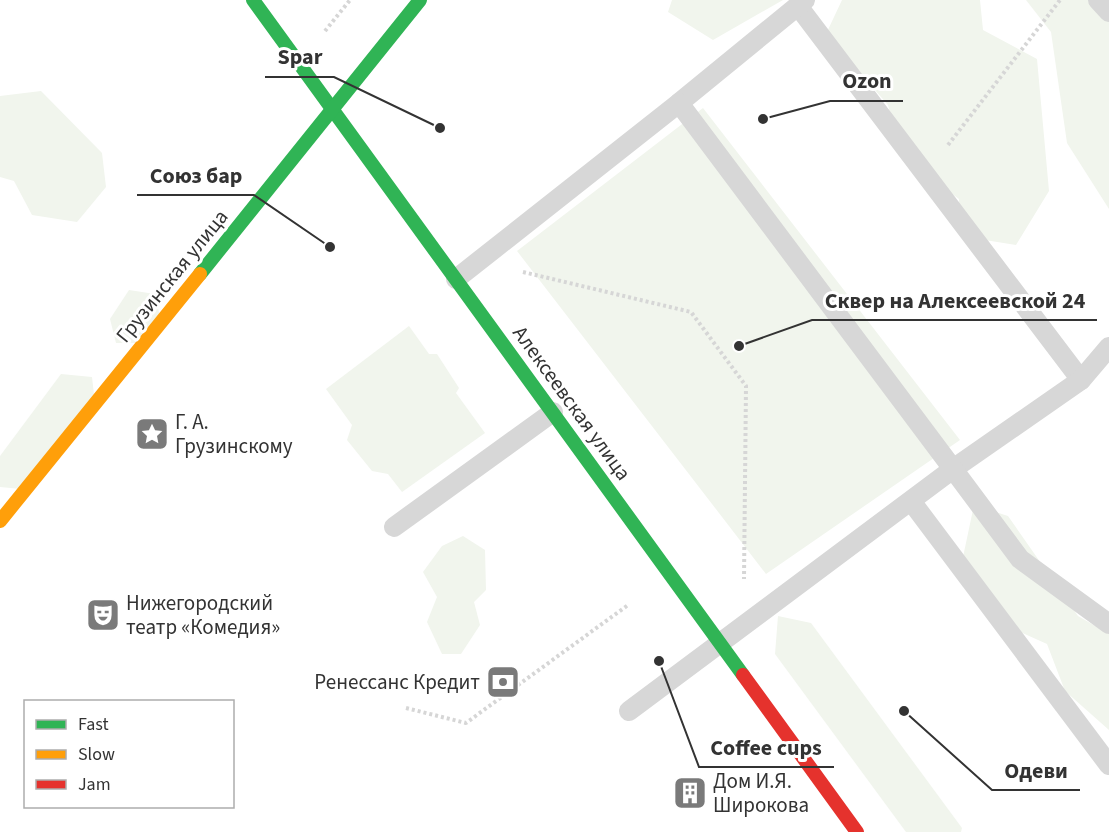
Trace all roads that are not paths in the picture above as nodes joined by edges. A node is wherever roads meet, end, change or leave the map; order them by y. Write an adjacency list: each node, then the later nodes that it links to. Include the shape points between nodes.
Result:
1 (253, 0): 7 (street, Алексеевская улица)
2 (420, 0): 7 (street, Грузинская улица)
3 (1098, 0): 5 (lane)
4 (802, 3): 6 (lane); 10 (lane)
5 (1109, 12)
6 (679, 103): 8 (lane); 12 (lane)
7 (333, 110): 8 (street, Алексеевская улица); 14 (street, Грузинская улица)
8 (456, 279): 11 (street, Алексеевская улица)
9 (1109, 347): 10 (lane)
10 (1082, 380): 12 (lane)
11 (553, 412): 15 (lane); 17 (street, Алексеевская улица)
12 (953, 469): 13 (lane); 16 (lane, via 1020,559)
13 (911, 501): 17 (lane); 19 (lane)
14 (0, 521)
15 (394, 527)
16 (1109, 624)
17 (720, 644): 18 (lane); 20 (street, Алексеевская улица)
18 (629, 711)
19 (1109, 765)
20 (857, 832)

